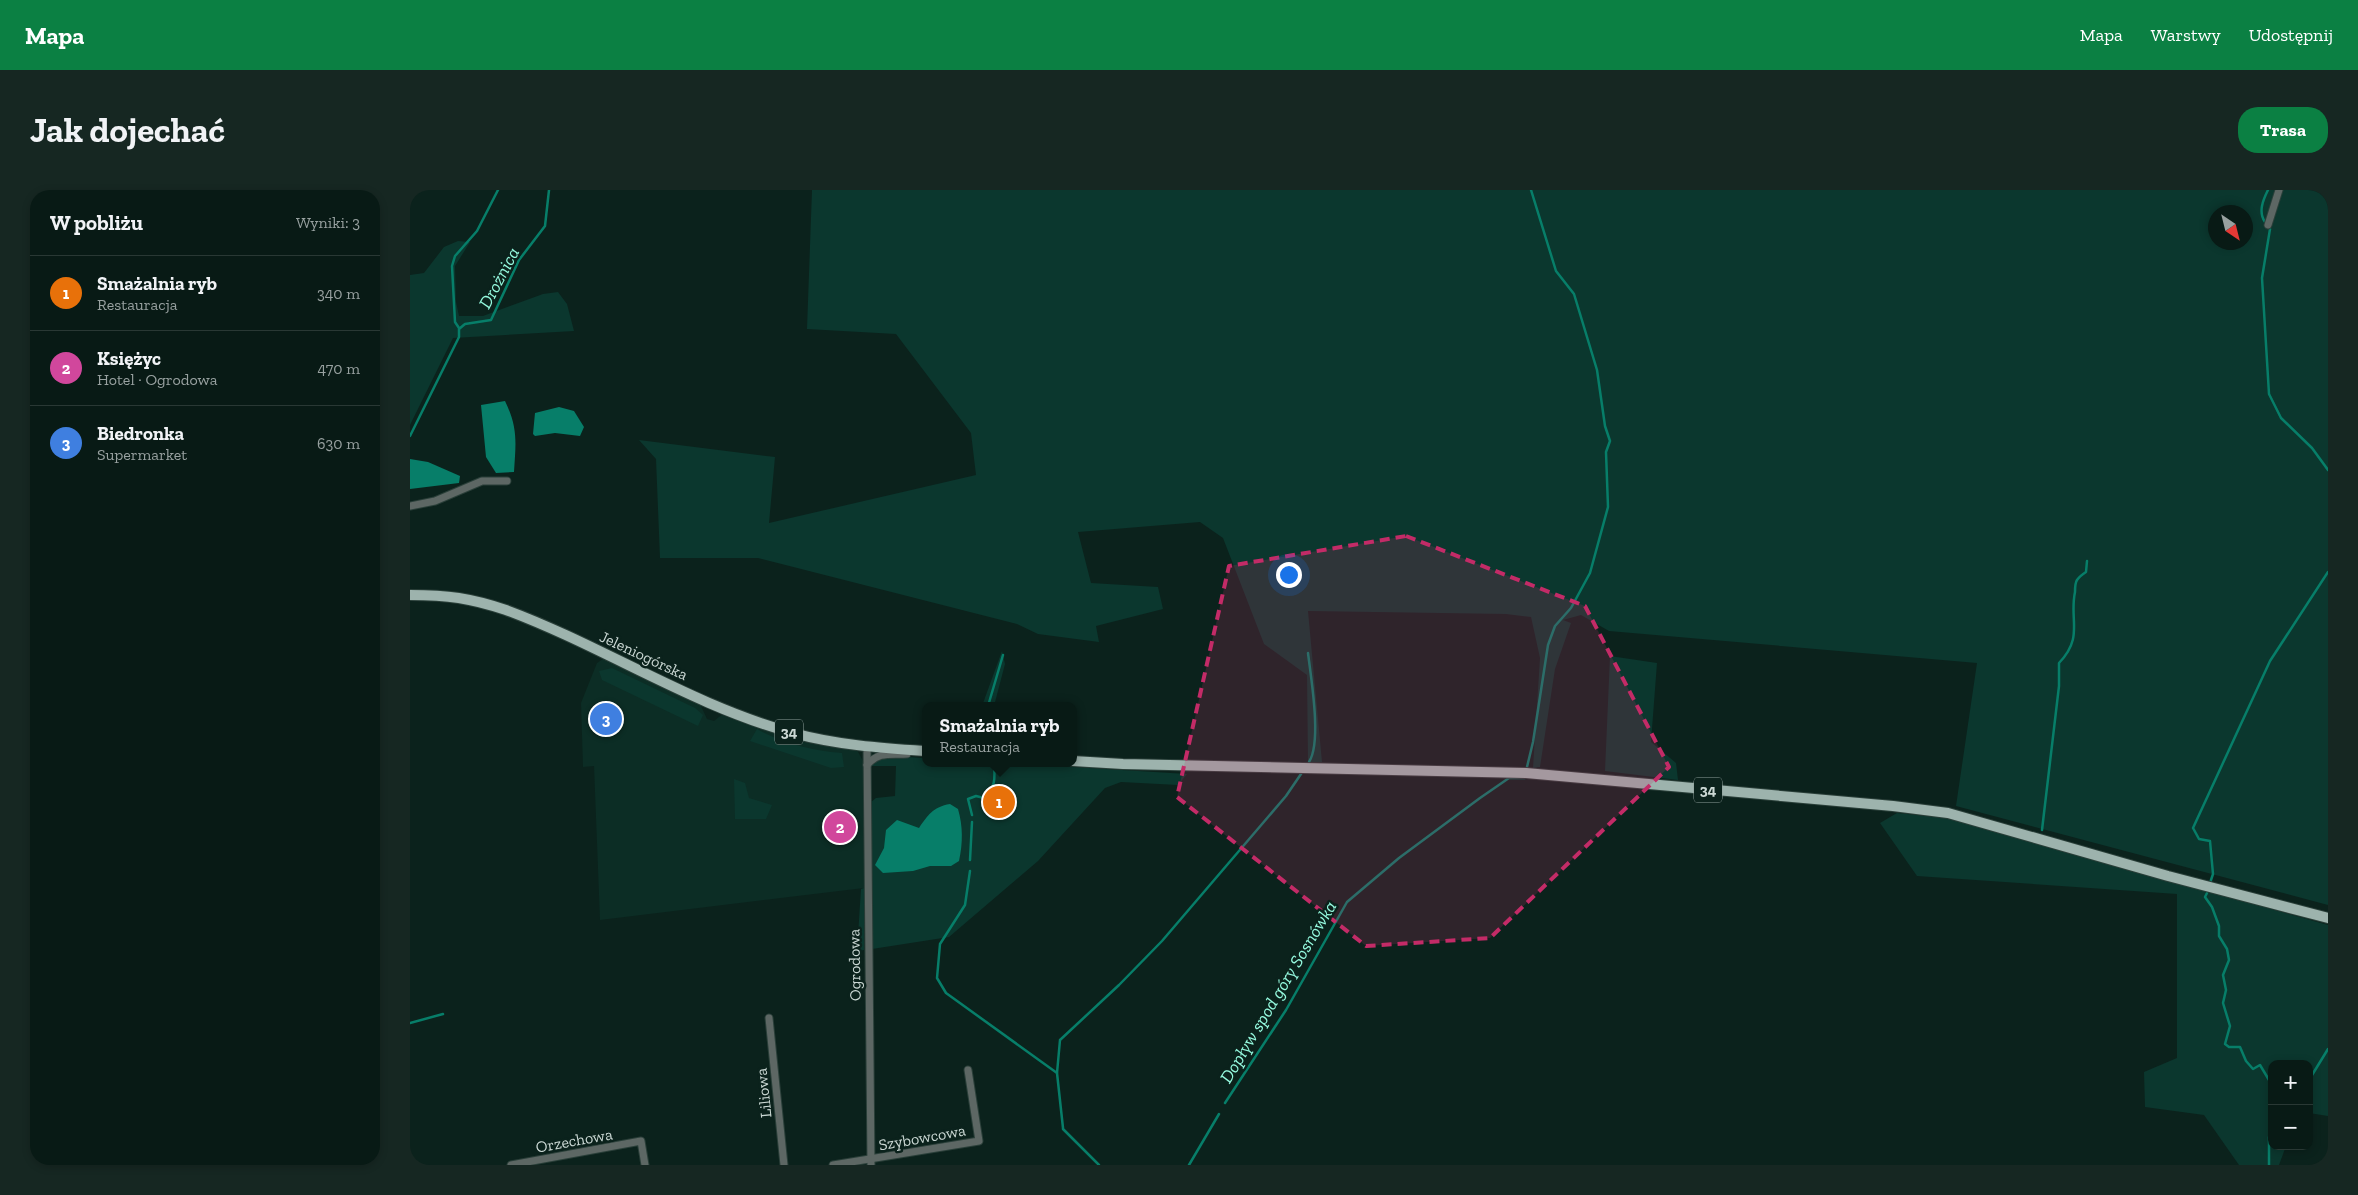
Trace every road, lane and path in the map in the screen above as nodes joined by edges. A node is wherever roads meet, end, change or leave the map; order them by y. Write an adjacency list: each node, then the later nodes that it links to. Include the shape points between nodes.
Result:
1 (2279, 190): 2 (street)
2 (2268, 225)
3 (507, 480): 4 (street, via 482,481 435,501)
4 (410, 506)
5 (410, 595): 6 (main road, Jeleniogórska / 34, via 473,599 506,610 715,705 800,735)
6 (867, 747): 7 (main road, 34); 10 (street, Ogrodowa)
7 (922, 751)
8 (922, 751): 10 (street, via 880,754)
9 (1077, 761): 11 (main road, 34, via 1526,773 1893,806 1948,813)
10 (867, 765): 14 (street, Ogrodowa)
11 (2328, 918)
12 (768, 1018): 17 (street, Liliowa)
13 (968, 1070): 14 (street, Szybowcowa, via 979,1141)
14 (870, 1162): 18 (street, Szybowcowa)
15 (512, 1165): 16 (street, Orzechowa, via 641,1141)
16 (645, 1165)
17 (784, 1165)
18 (833, 1165)

